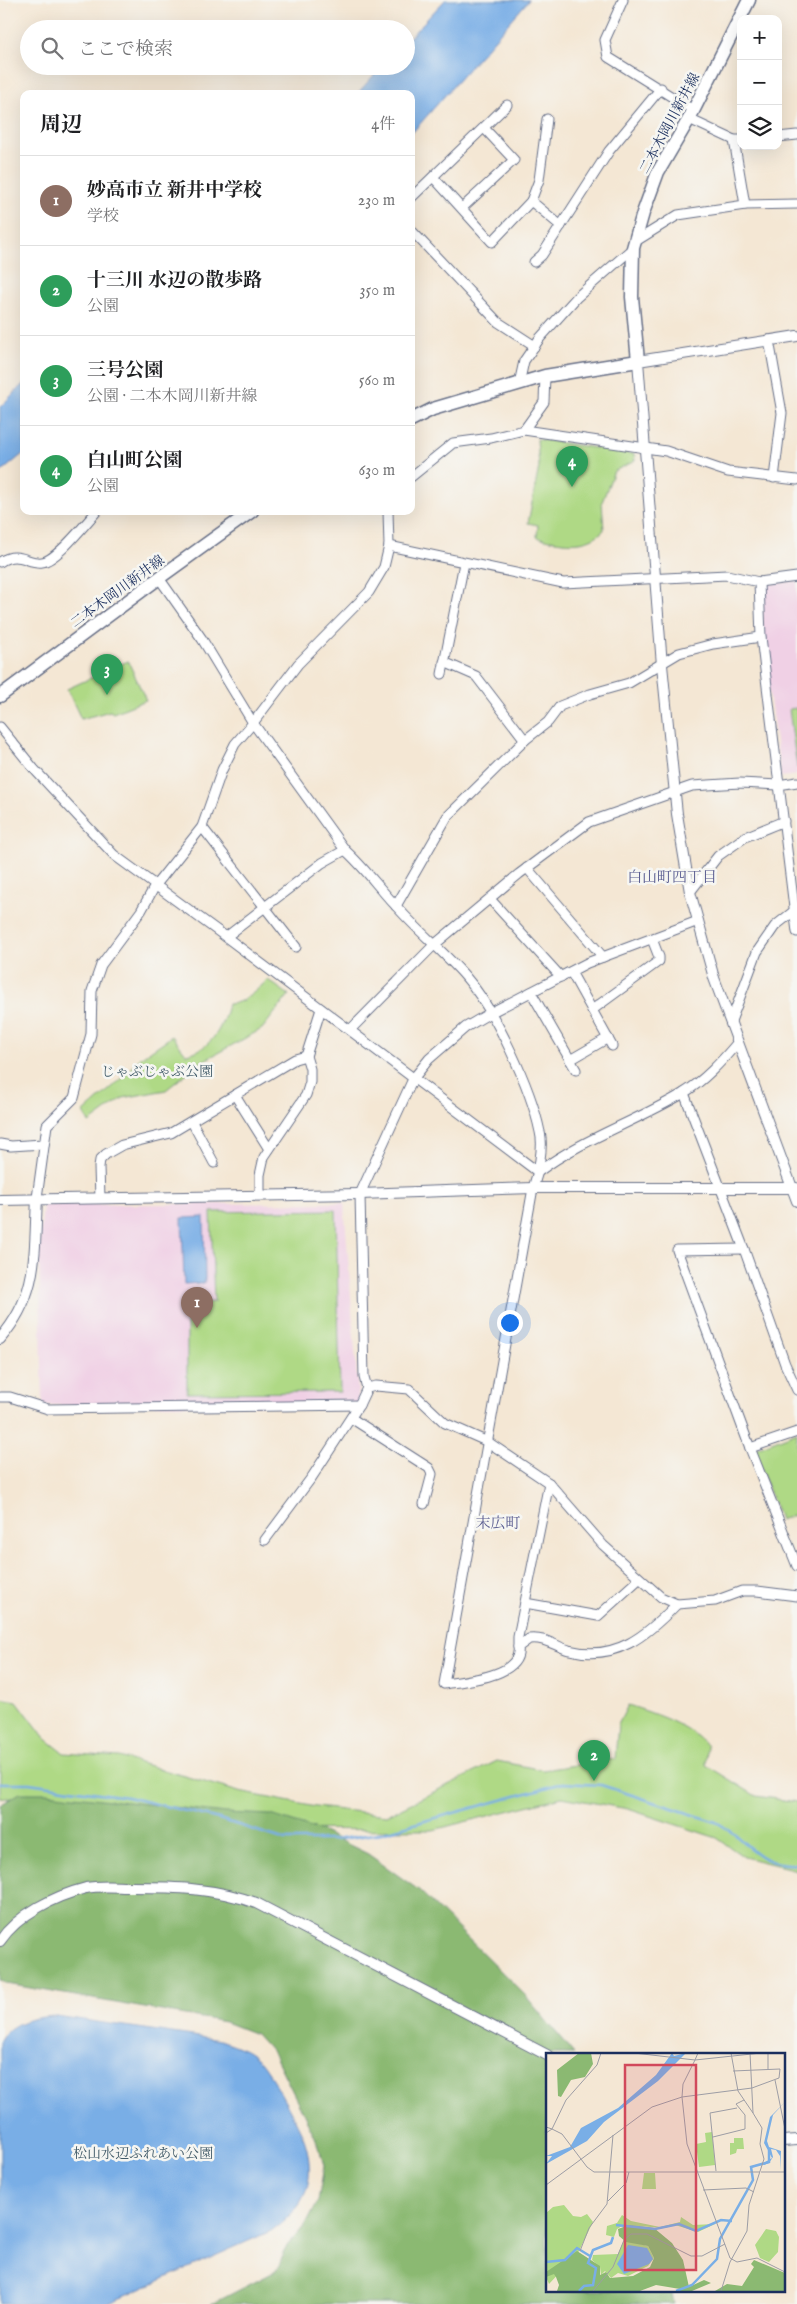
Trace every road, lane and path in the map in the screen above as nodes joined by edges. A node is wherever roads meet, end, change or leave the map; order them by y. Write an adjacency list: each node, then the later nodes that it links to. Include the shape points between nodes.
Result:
1 (623, 0): 3 (street, via 605,40 608,56)
2 (749, 0): 5 (main road, 二本木岡川新井線)
3 (661, 88): 5 (street); 18 (street, via 609,151)
4 (507, 105): 7 (street)
5 (691, 114): 10 (street); 20 (main road, 二本木岡川新井線, via 658,172)
6 (547, 118): 14 (street, via 540,180)
7 (484, 128): 12 (street); 17 (street, via 514,160)
8 (797, 135): 9 (street)
9 (782, 137)
10 (737, 140)
11 (738, 150): 16 (street)
12 (433, 177): 13 (street); 17 (street)
13 (415, 194)
14 (531, 201): 17 (street, via 492,242); 18 (street)
15 (797, 204): 16 (street)
16 (744, 205): 20 (street, via 678,215)
17 (462, 208)
18 (561, 226): 21 (street)
19 (415, 234): 24 (street, via 498,322)
20 (634, 245): 24 (street, via 577,297); 25 (main road, 二本木岡川新井線, via 632,297)
21 (534, 262)
22 (797, 336): 23 (street)
23 (769, 340): 25 (street); 32 (street, via 782,413)
24 (535, 346): 27 (street, via 524,361)
25 (638, 361): 26 (main road); 30 (street)
26 (545, 376): 27 (main road); 29 (street, via 544,402)
27 (519, 384): 28 (main road, via 433,409)
28 (415, 418)
29 (524, 430): 30 (street); 31 (street, via 453,443)
30 (646, 448): 32 (street, via 666,451 728,472); 42 (street)
31 (415, 474)
32 (774, 478): 33 (street)
33 (797, 480)
34 (93, 515): 38 (street, via 50,560 40,562 7,557)
35 (246, 515): 41 (main road, 二本木岡川新井線)
36 (388, 515): 37 (street)
37 (389, 546): 39 (street); 49 (street, via 384,566 369,592 298,664)
38 (0, 562)
39 (464, 563): 42 (street, via 563,583); 45 (street)
40 (797, 577): 43 (street)
41 (159, 578): 48 (main road, 二本木岡川新井線); 49 (street, via 202,639)
42 (656, 580): 43 (street, via 726,575); 46 (street)
43 (758, 582): 44 (street)
44 (761, 637): 46 (street, via 679,653); 53 (street)
45 (444, 662): 47 (street); 51 (street, via 476,676)
46 (662, 665): 51 (street, via 629,683 560,706 548,722); 54 (street)
47 (442, 674)
48 (0, 696)
49 (253, 723): 56 (street, via 235,744 222,770); 57 (street)
50 (0, 727): 59 (street, via 34,769 114,855)
51 (525, 740): 62 (street, via 447,816)
52 (797, 782): 53 (street)
53 (778, 785): 54 (street, via 740,783 692,786); 55 (street)
54 (675, 791): 58 (street, via 589,822); 60 (street)
55 (784, 821): 60 (street, via 744,837 718,856); 64 (street)
56 (202, 827): 59 (street); 63 (street)
57 (345, 850): 62 (street); 63 (street, via 322,863)
58 (527, 868): 61 (street); 71 (street)
59 (155, 886): 67 (street); 89 (street, via 101,964 92,991 91,1034 74,1098 47,1125)
60 (690, 892): 65 (street)
61 (490, 899): 69 (street); 73 (street)
62 (396, 906): 69 (street)
63 (265, 907): 67 (street); 70 (street)
64 (794, 911): 66 (street); 78 (street, via 775,926 757,952)
65 (698, 921): 68 (street); 78 (street, via 714,978)
66 (797, 932)
67 (226, 936): 75 (street)
68 (652, 939): 71 (street); 76 (street, via 659,961)
69 (434, 945): 77 (street, via 466,977); 79 (street)
70 (296, 947)
71 (603, 958): 72 (street)
72 (570, 972): 73 (street); 76 (street)
73 (561, 977): 74 (street)
74 (531, 992): 77 (street); 82 (street)
75 (321, 1009): 79 (street); 81 (street)
76 (592, 1010): 82 (street, via 610,1042)
77 (490, 1013): 84 (street, via 466,1027 429,1059); 92 (street, via 515,1062 541,1134)
78 (731, 1021): 80 (street)
79 (350, 1030): 84 (street)
80 (738, 1042): 85 (street, via 720,1064); 94 (street)
81 (306, 1056): 86 (street, via 295,1059); 90 (street, via 310,1069 306,1095)
82 (570, 1060): 83 (street)
83 (576, 1070)
84 (413, 1079): 92 (street); 96 (street)
85 (684, 1093): 92 (street, via 567,1152); 95 (street)
86 (235, 1095): 87 (street); 90 (street)
87 (192, 1122): 91 (street); 99 (street, via 171,1134 122,1145 106,1154 99,1167)
88 (0, 1144): 89 (street)
89 (43, 1144): 98 (street)
90 (269, 1149): 97 (street, via 260,1175)
91 (214, 1163)
92 (538, 1172): 93 (street)
93 (533, 1188): 95 (street); 96 (street); 110 (street)
94 (794, 1188): 95 (street); 101 (street)
95 (720, 1189): 102 (street)
96 (360, 1194): 97 (street); 104 (street, via 364,1377)
97 (260, 1195): 99 (street)
98 (37, 1198): 99 (street); 100 (street); 103 (street, via 32,1283 20,1310)
99 (100, 1198)
100 (0, 1200)
101 (797, 1200)
102 (744, 1249): 105 (street); 111 (street, via 677,1250)
103 (0, 1339)
104 (367, 1388): 107 (street); 110 (street, via 409,1388 445,1423)
105 (797, 1390)
106 (0, 1397): 107 (street, via 48,1409)
107 (359, 1406): 108 (street)
108 (350, 1418): 113 (street, via 429,1468 432,1474); 114 (street, via 312,1477)
109 (797, 1432): 111 (street)
110 (488, 1442): 112 (street); 120 (street, via 444,1684 500,1672 514,1663)
111 (750, 1448): 115 (street)
112 (549, 1483): 116 (street, via 603,1545); 118 (street)
113 (424, 1504)
114 (265, 1540)
115 (797, 1566)
116 (639, 1579): 118 (street, via 598,1616); 119 (street, via 661,1597)
117 (797, 1596): 119 (street, via 742,1591 714,1601)
118 (525, 1603): 120 (street)
119 (678, 1604): 120 (street, via 655,1626 626,1646 612,1651 570,1650 535,1638)
120 (518, 1647)
121 (0, 1941): 122 (street, via 13,1926 38,1908 65,1894 87,1888 181,1888 223,1893 262,1907)
122 (546, 2055)
123 (797, 2140): 124 (street)
124 (784, 2141)

